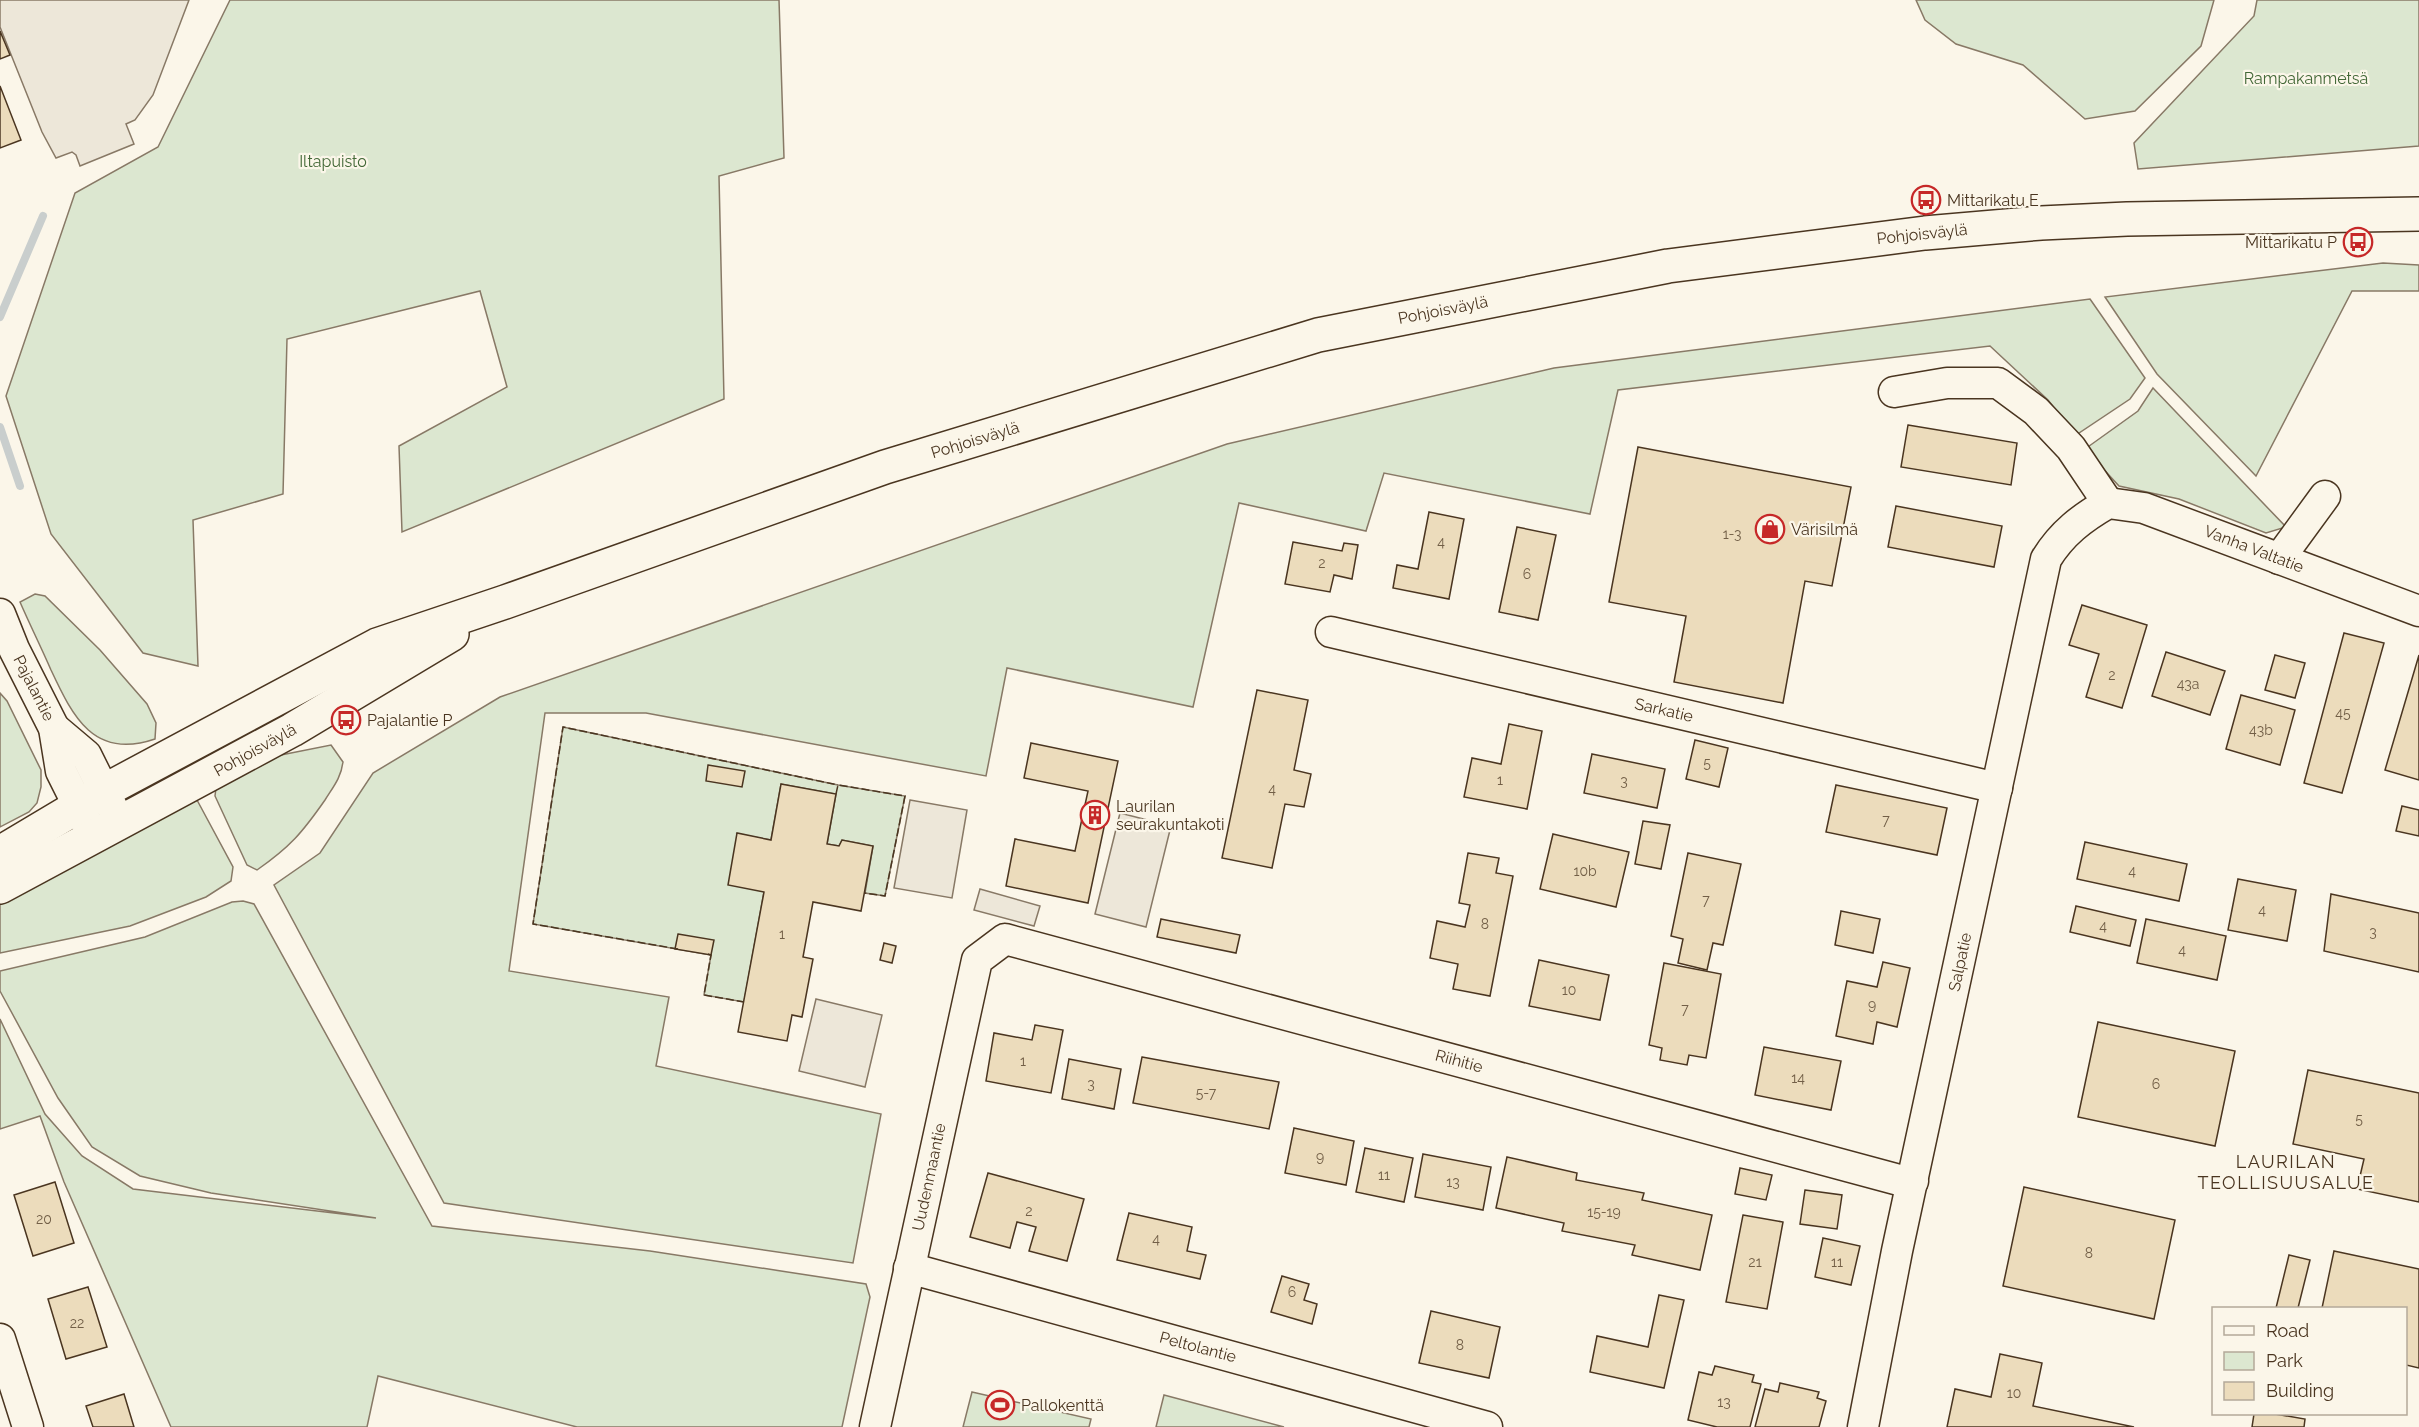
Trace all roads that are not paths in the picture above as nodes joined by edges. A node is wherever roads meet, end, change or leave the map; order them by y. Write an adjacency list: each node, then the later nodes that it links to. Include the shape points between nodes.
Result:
1 (2419, 214): 6 (main road, Pohjoisväylä, via 2127,219 1925,233 1668,266 1318,335 885,467)
2 (1894, 392): 4 (street, via 1947,382 1998,383 2037,411 2071,448)
3 (2325, 496): 5 (street)
4 (2099, 508): 5 (street, Vanha Valtatie, via 2144,508); 11 (street, Salpatie, via 2073,526 2046,559)
5 (2279, 559): 7 (street, Vanha Valtatie)
6 (505, 602): 12 (main road, Pohjoisväylä, via 377,645); 13 (main road, Pohjoisväylä, via 292,730)
7 (2419, 611)
8 (0, 614): 10 (street, Pajalantie)
9 (1331, 632): 11 (street, Sarkatie)
10 (7, 652): 12 (street, Pajalantie, via 54,728 61,771)
11 (1997, 788): 17 (street, Salpatie)
12 (91, 798): 13 (street, Pajalantie); 14 (main road, Pohjoisväylä)
13 (107, 830): 15 (main road, Pohjoisväylä)
14 (0, 853)
15 (0, 887)
16 (1005, 939): 17 (street, Riihitie); 18 (street, Uudenmaantie, via 977,960)
17 (1913, 1181): 23 (street, Salpatie)
18 (909, 1268): 21 (street, Uudenmaantie); 22 (street, Peltolantie)
19 (0, 1339): 20 (street)
20 (28, 1427)
21 (875, 1427)
22 (1487, 1427)
23 (1863, 1427)

